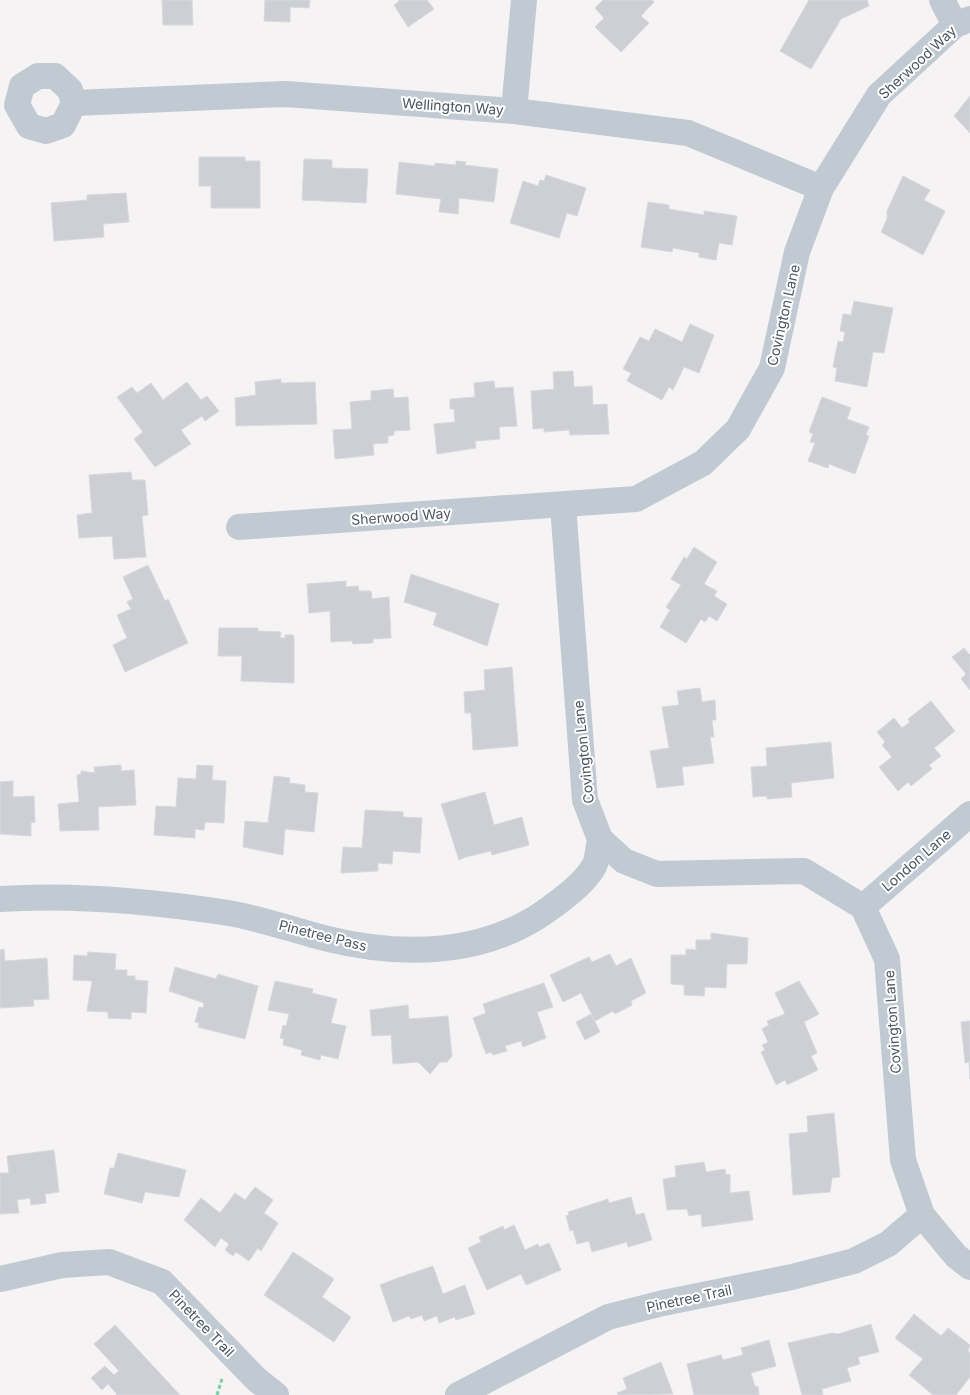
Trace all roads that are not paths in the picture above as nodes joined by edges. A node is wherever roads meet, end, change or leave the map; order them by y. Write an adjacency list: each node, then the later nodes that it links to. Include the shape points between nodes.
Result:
1 (524, 0): 6 (street)
2 (942, 0): 3 (street)
3 (963, 22): 7 (street, Sherwood Way, via 879,95)
4 (74, 103): 5 (street, via 63,125 46,131 29,126); 5 (street, via 70,90 55,76 38,76 22,86); 6 (street, Wellington Way, via 286,94)
5 (8, 106)
6 (514, 110): 7 (street, Wellington Way, via 688,133)
7 (821, 188): 8 (street, Covington Lane, via 797,252 772,368 738,430 703,463 636,499)
8 (563, 505): 9 (street, Sherwood Way); 11 (street, Covington Lane, via 585,800)
9 (239, 527)
10 (970, 814): 13 (street, London Lane)
11 (600, 839): 12 (street, Pinetree Pass, via 594,867 578,885 540,915 497,937 451,947 419,950 356,945 259,919 156,902 52,897); 13 (street, Covington Lane, via 624,861 657,874 804,871)
12 (0, 899)
13 (863, 907): 14 (street, Covington Lane, via 887,958 902,1160)
14 (922, 1216): 15 (street, Covington Lane, via 956,1256); 18 (street, Pinetree Trail, via 888,1244 854,1261 608,1317)
15 (970, 1267)
16 (0, 1279): 17 (street, Pinetree Trail, via 62,1265 109,1262 162,1282 256,1379)
17 (276, 1395)
18 (458, 1395)

